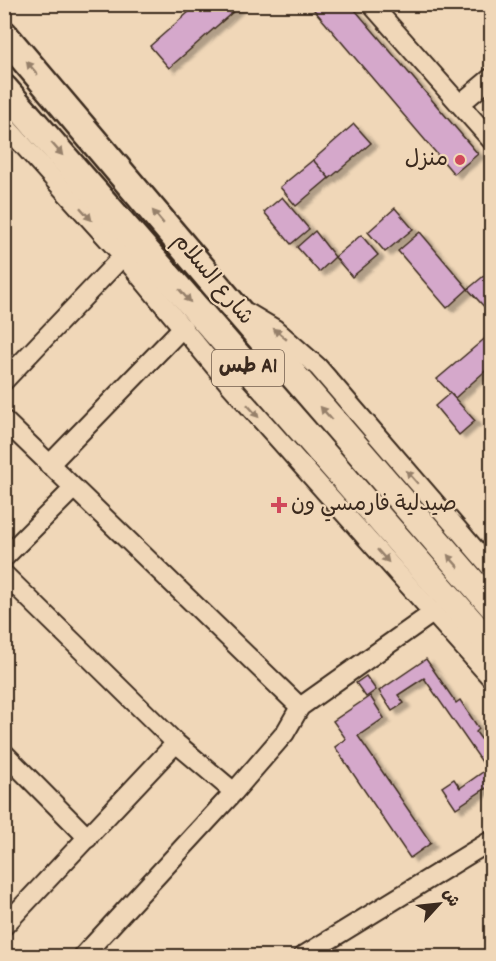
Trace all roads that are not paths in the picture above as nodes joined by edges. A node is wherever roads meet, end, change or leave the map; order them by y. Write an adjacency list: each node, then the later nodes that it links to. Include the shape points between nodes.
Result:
1 (371, 4): 5 (street)
2 (4, 35): 9 (highway, شارع السلام, one-way to 2)
3 (492, 77): 5 (street)
4 (4, 89): 20 (highway, شارع السلام / طس A1, one-way to 20)
5 (459, 104): 7 (street)
6 (4, 124): 8 (street, one-way to 8)
7 (492, 141)
8 (123, 256): 10 (street); 11 (street)
9 (230, 302): 16 (street, one-way to 9, via 318,367 275,329); 18 (highway, شارع السلام, one-way to 9)
10 (183, 327): 13 (street); 19 (street, one-way to 19, via 230,385)
11 (4, 381)
12 (4, 420): 13 (street)
13 (49, 465): 14 (street)
14 (74, 488): 15 (street); 22 (street)
15 (4, 558)
16 (492, 569)
17 (4, 574): 23 (street)
18 (492, 605)
19 (434, 612): 21 (street); 22 (street)
20 (492, 646)
21 (492, 679)
22 (300, 707): 25 (street, via 285,733)
23 (176, 743): 25 (street); 26 (street)
24 (4, 753): 26 (street)
25 (234, 792): 29 (street)
26 (88, 838): 28 (street)
27 (492, 840): 30 (street)
28 (4, 926)
29 (83, 957)
30 (303, 957)

